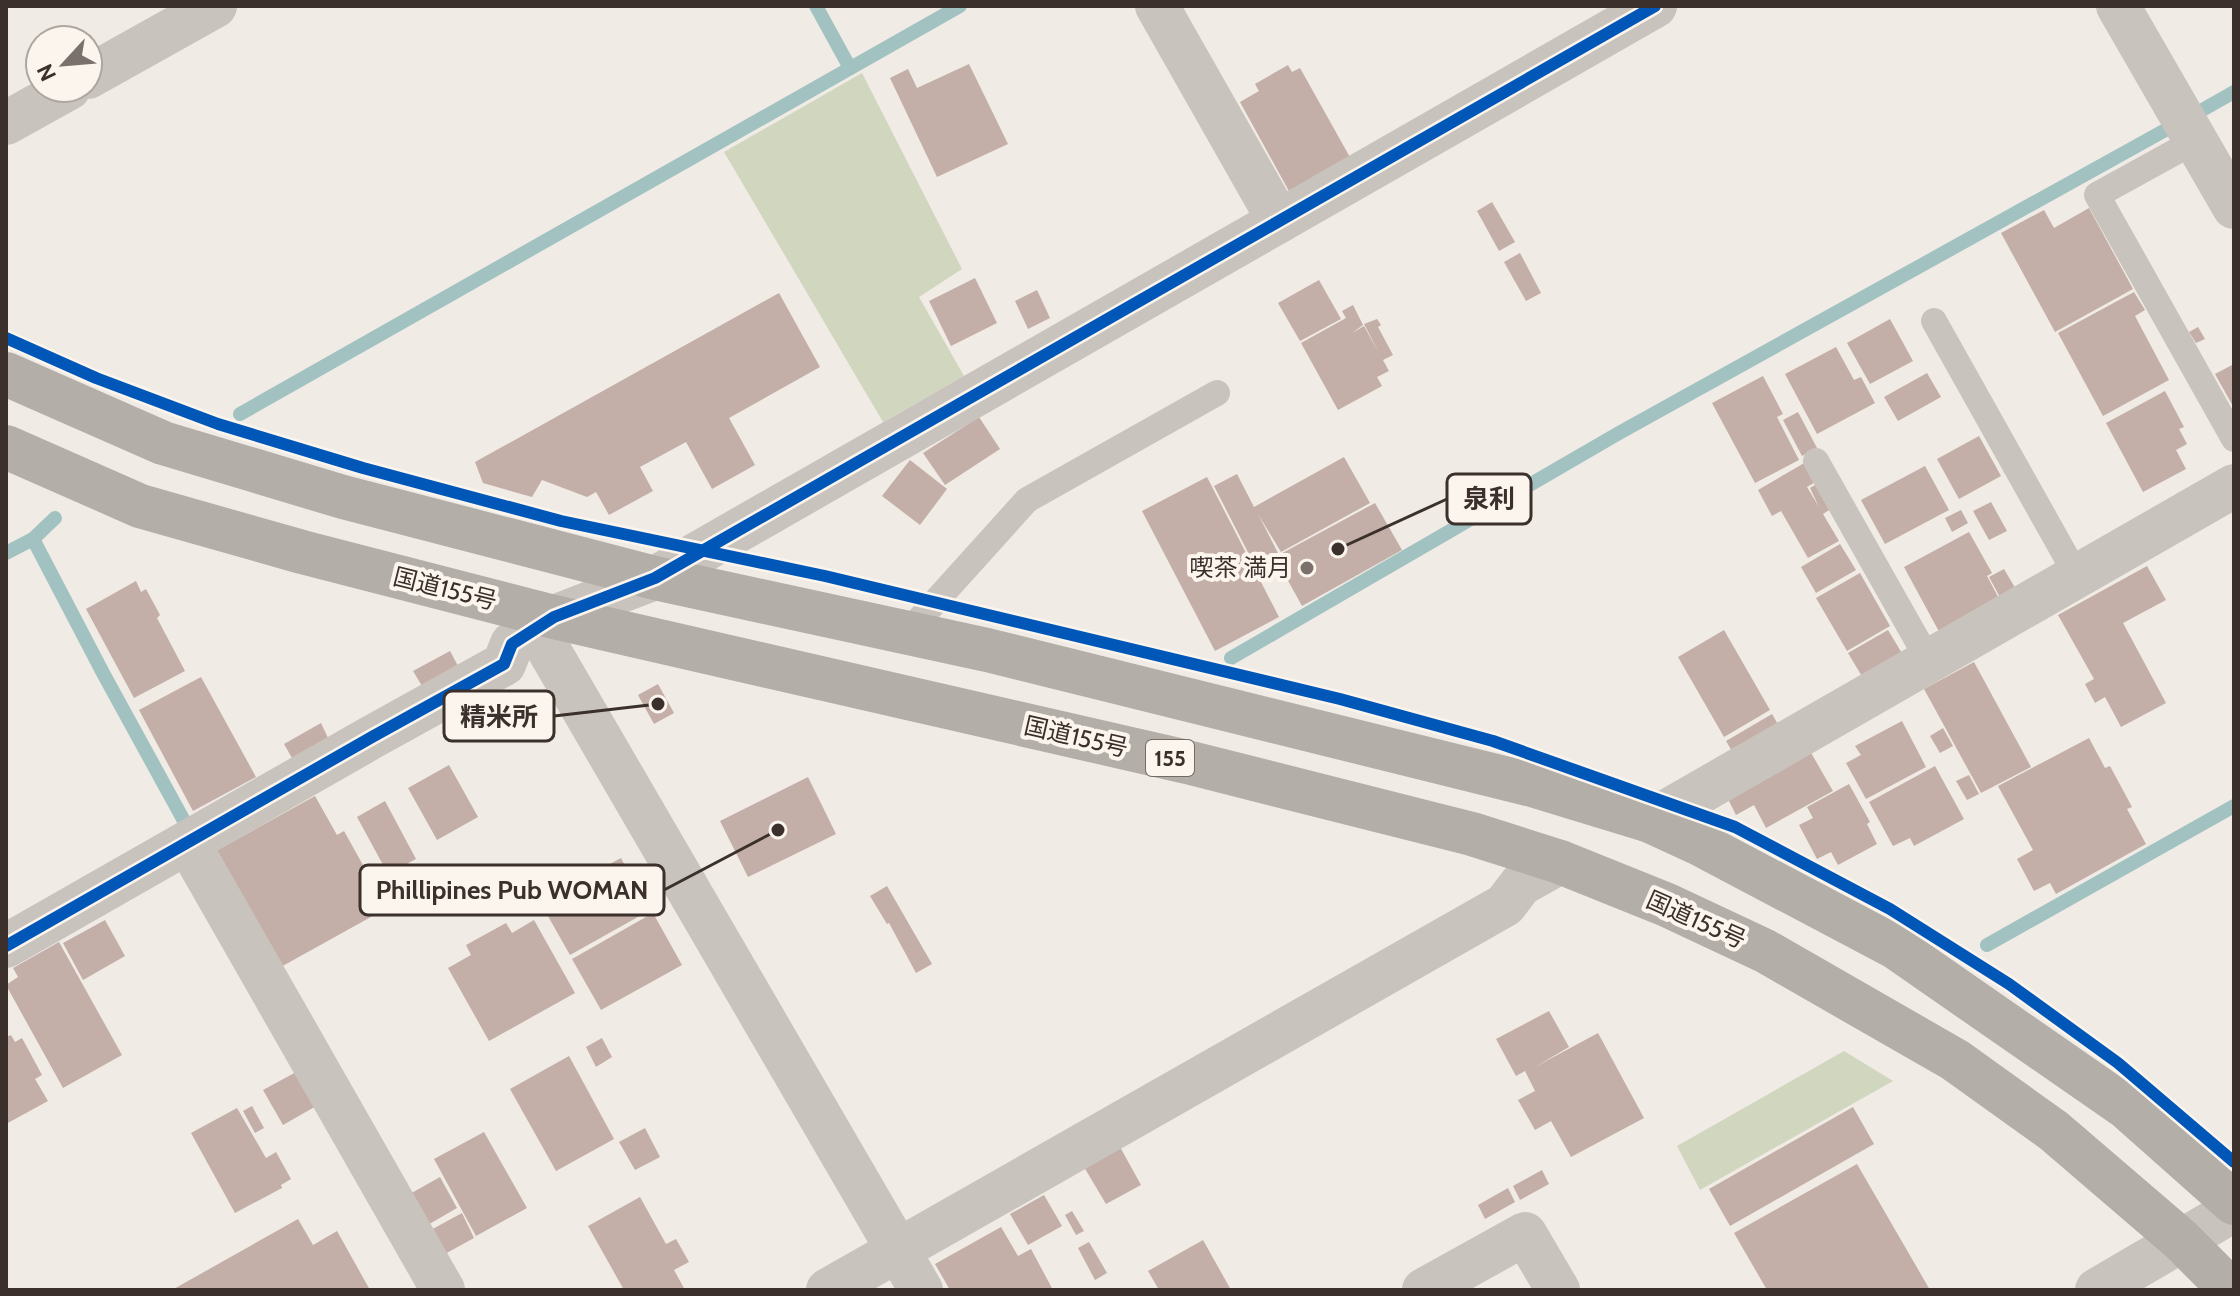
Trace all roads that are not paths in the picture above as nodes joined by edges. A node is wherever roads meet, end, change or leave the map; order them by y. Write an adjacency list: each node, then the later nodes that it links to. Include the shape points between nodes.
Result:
1 (1157, 6): 10 (street)
2 (1655, 6): 10 (street)
3 (2118, 6): 8 (street)
4 (202, 9): 5 (street)
5 (104, 67)
6 (40, 104): 7 (street)
7 (6, 123)
8 (2195, 141): 9 (street); 14 (lane, via 2097,195)
9 (2234, 207)
10 (1279, 221): 19 (street)
11 (1934, 321): 18 (lane)
12 (6, 374): 19 (highway, via 163,443 343,497)
13 (1217, 393): 21 (lane, via 1027,500)
14 (2234, 439)
15 (6, 447): 20 (highway, 国道155号 / 155, via 140,506)
16 (1816, 461): 22 (lane)
17 (2234, 486): 18 (street)
18 (2077, 576): 22 (street)
19 (655, 578): 20 (street); 21 (highway)
20 (545, 623): 24 (street, via 512,644 504,664); 25 (highway, 国道155号 / 155, via 1187,762 1472,834); 30 (street)
21 (907, 633): 23 (highway, via 1517,781)
22 (1929, 661): 23 (street)
23 (1650, 821): 27 (highway, via 1895,947 2127,1108)
24 (188, 843): 26 (street); 31 (street)
25 (1560, 862): 29 (highway, 国道155号 / 155, via 1765,951 1955,1060 2054,1131); 30 (street, via 1521,884 1505,905)
26 (6, 946)
27 (2234, 1203)
28 (2234, 1210): 29 (street)
29 (2181, 1240): 36 (street); 37 (highway, 国道155号 / 155)
30 (898, 1250): 32 (street); 33 (street)
31 (443, 1290)
32 (828, 1290)
33 (921, 1290)
34 (1424, 1290): 35 (street, via 1525,1234)
35 (1558, 1290)
36 (2097, 1290)
37 (2231, 1290)

